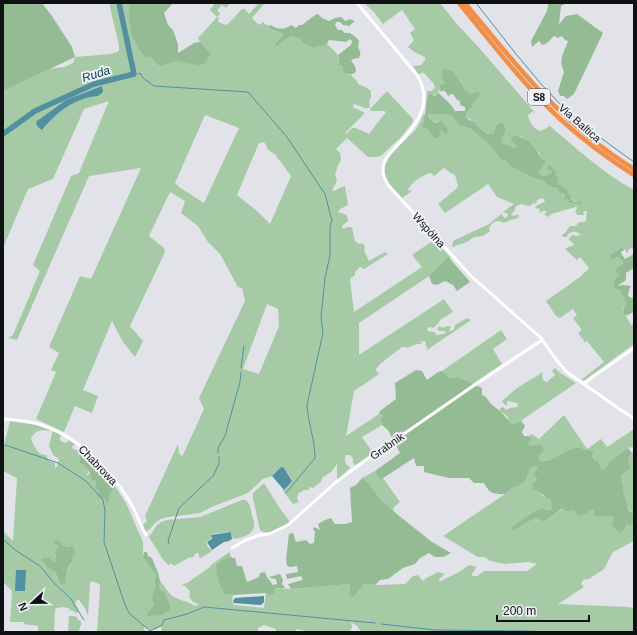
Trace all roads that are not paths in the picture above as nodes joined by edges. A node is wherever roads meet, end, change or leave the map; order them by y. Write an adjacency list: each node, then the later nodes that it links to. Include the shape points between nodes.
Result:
1 (357, 3): 6 (street, Wspólna, via 417,75 424,93 419,119 387,156 384,178 471,276)
2 (459, 3): 5 (highway, Via Baltica / S8, via 516,72 558,117 593,147)
3 (465, 3): 4 (highway, Via Baltica / S8, via 525,76 562,114)
4 (634, 169)
5 (634, 175)
6 (542, 340): 8 (street, Wspólna, via 562,367); 12 (street, Grabnik, via 336,482 288,525 269,534 246,540)
7 (634, 348): 8 (street)
8 (583, 384): 10 (street, Wspólna)
9 (3, 419): 11 (street, Chabrowa, via 42,425 84,449 114,479 133,507)
10 (634, 419)
11 (146, 535)
12 (232, 548)

